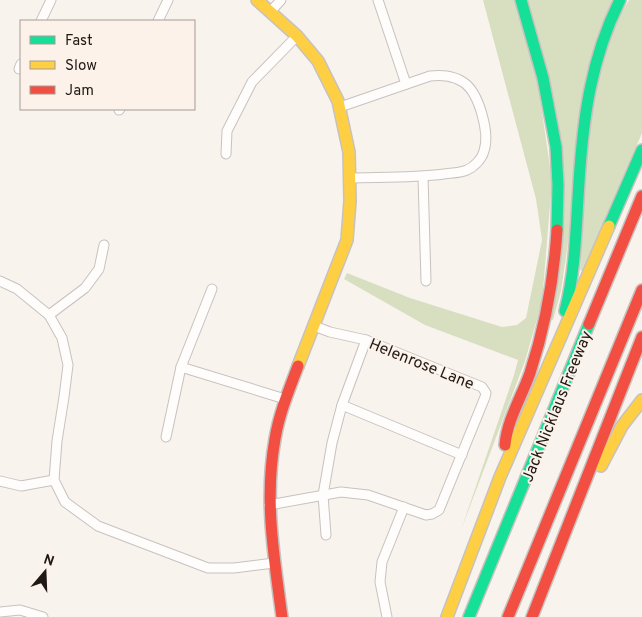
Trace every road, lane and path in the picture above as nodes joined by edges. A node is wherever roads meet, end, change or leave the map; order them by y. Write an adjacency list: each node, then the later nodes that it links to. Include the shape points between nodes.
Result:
1 (51, 0): 9 (street)
2 (168, 0): 10 (street)
3 (257, 0): 8 (main road)
4 (281, 0): 8 (street)
5 (378, 0): 12 (street)
6 (521, 0): 35 (main road, via 550,109 557,158 558,202 554,264 545,315 532,368 506,434)
7 (620, 0): 29 (main road, via 606,32 587,96 576,242 567,301)
8 (271, 11): 11 (main road)
9 (41, 20)
10 (158, 20)
11 (297, 36): 13 (main road, via 318,61); 15 (street, via 252,82 228,131)
12 (406, 84): 13 (street); 16 (street, via 444,74 464,82 477,99 485,127 487,140 477,164 466,171)
13 (340, 107): 17 (main road, via 349,152)
14 (642, 150): 29 (main road)
15 (226, 154)
16 (423, 177): 17 (street); 21 (street)
17 (349, 178): 25 (main road, via 347,240)
18 (642, 196): 48 (main road, Jack Nicklaus Freeway)
19 (104, 245): 24 (street, via 99,269 85,288)
20 (0, 280): 24 (street)
21 (426, 281)
22 (212, 289): 28 (street)
23 (642, 290): 49 (main road)
24 (50, 315): 36 (street, via 62,338 68,366)
25 (314, 326): 27 (street, Helenrose Lane); 30 (main road)
26 (642, 337): 50 (main road)
27 (366, 340): 32 (street); 34 (street, Helenrose Lane, via 482,387 485,397)
28 (181, 367): 30 (street); 33 (street)
29 (548, 367): 35 (main road)
30 (284, 398): 39 (main road, via 271,465)
31 (642, 400): 50 (main road, via 622,426 599,471)
32 (342, 405): 34 (street); 38 (street)
33 (166, 436)
34 (462, 455): 40 (street, Helenrose Lane, via 439,510 426,514)
35 (500, 477): 47 (main road)
36 (54, 480): 37 (street, via 21,486); 42 (street, via 65,502 98,526 183,560 208,568)
37 (0, 481)
38 (323, 495): 39 (street); 40 (street, via 341,492 368,495); 41 (street)
39 (270, 505): 42 (main road)
40 (404, 507): 46 (street, via 382,562 380,582)
41 (326, 535)
42 (274, 563): 45 (main road)
43 (0, 612): 44 (street, via 20,610)
44 (43, 617)
45 (282, 617)
46 (387, 617)
47 (447, 617)
48 (469, 617)
49 (508, 617)
50 (532, 617)

